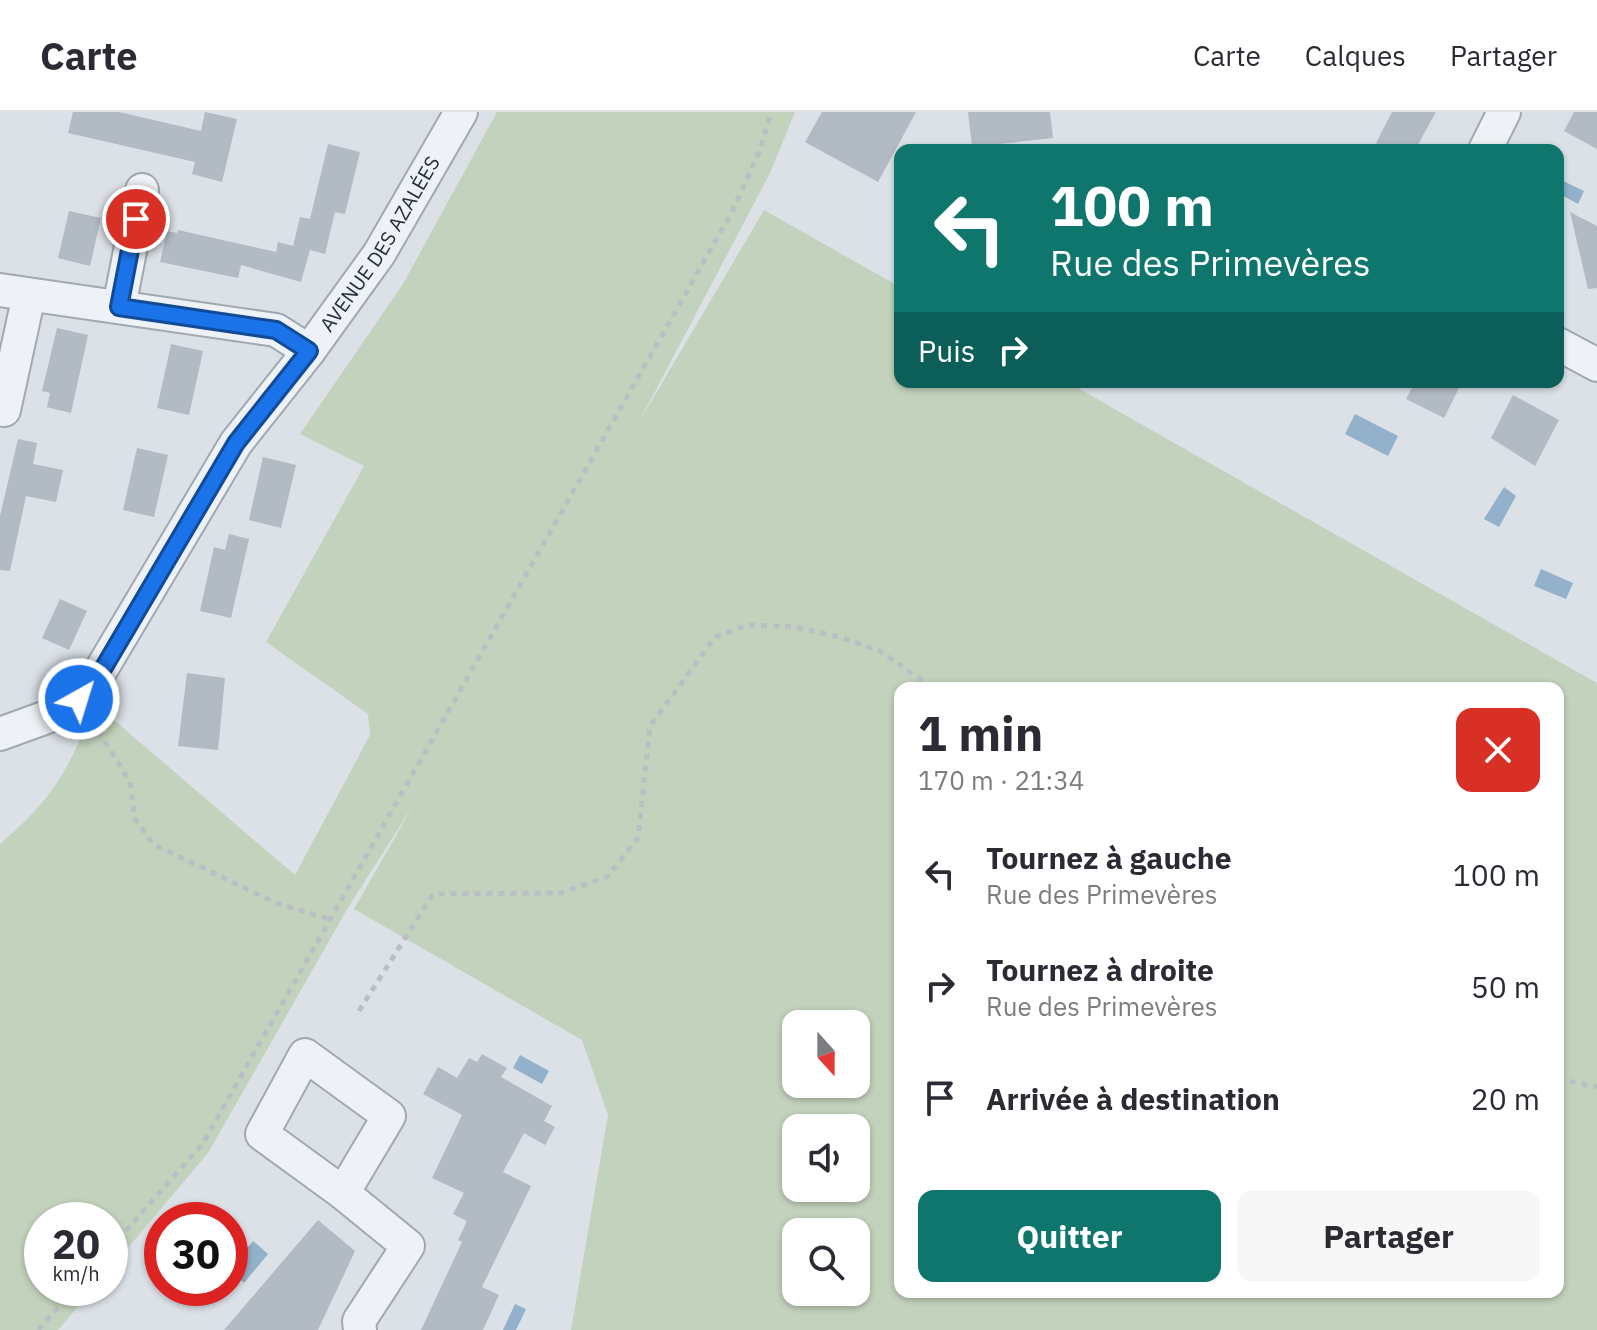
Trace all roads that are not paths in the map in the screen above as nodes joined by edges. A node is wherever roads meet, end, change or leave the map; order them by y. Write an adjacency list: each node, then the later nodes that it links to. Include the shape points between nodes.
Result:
1 (461, 112): 8 (street, AVENUE DES AZALÉES, via 379,254)
2 (1504, 112): 3 (street)
3 (1488, 144)
4 (142, 190): 6 (street)
5 (14, 292): 6 (street); 10 (street)
6 (119, 307): 8 (street, via 276,330)
7 (1564, 347): 9 (street)
8 (309, 351): 11 (street, AVENUE DES AZALÉES, via 236,443 104,667 79,699 48,720)
9 (1597, 365)
10 (4, 410)
11 (0, 734)
12 (343, 1193): 13 (street, via 408,1246 359,1321)
13 (360, 1330)

